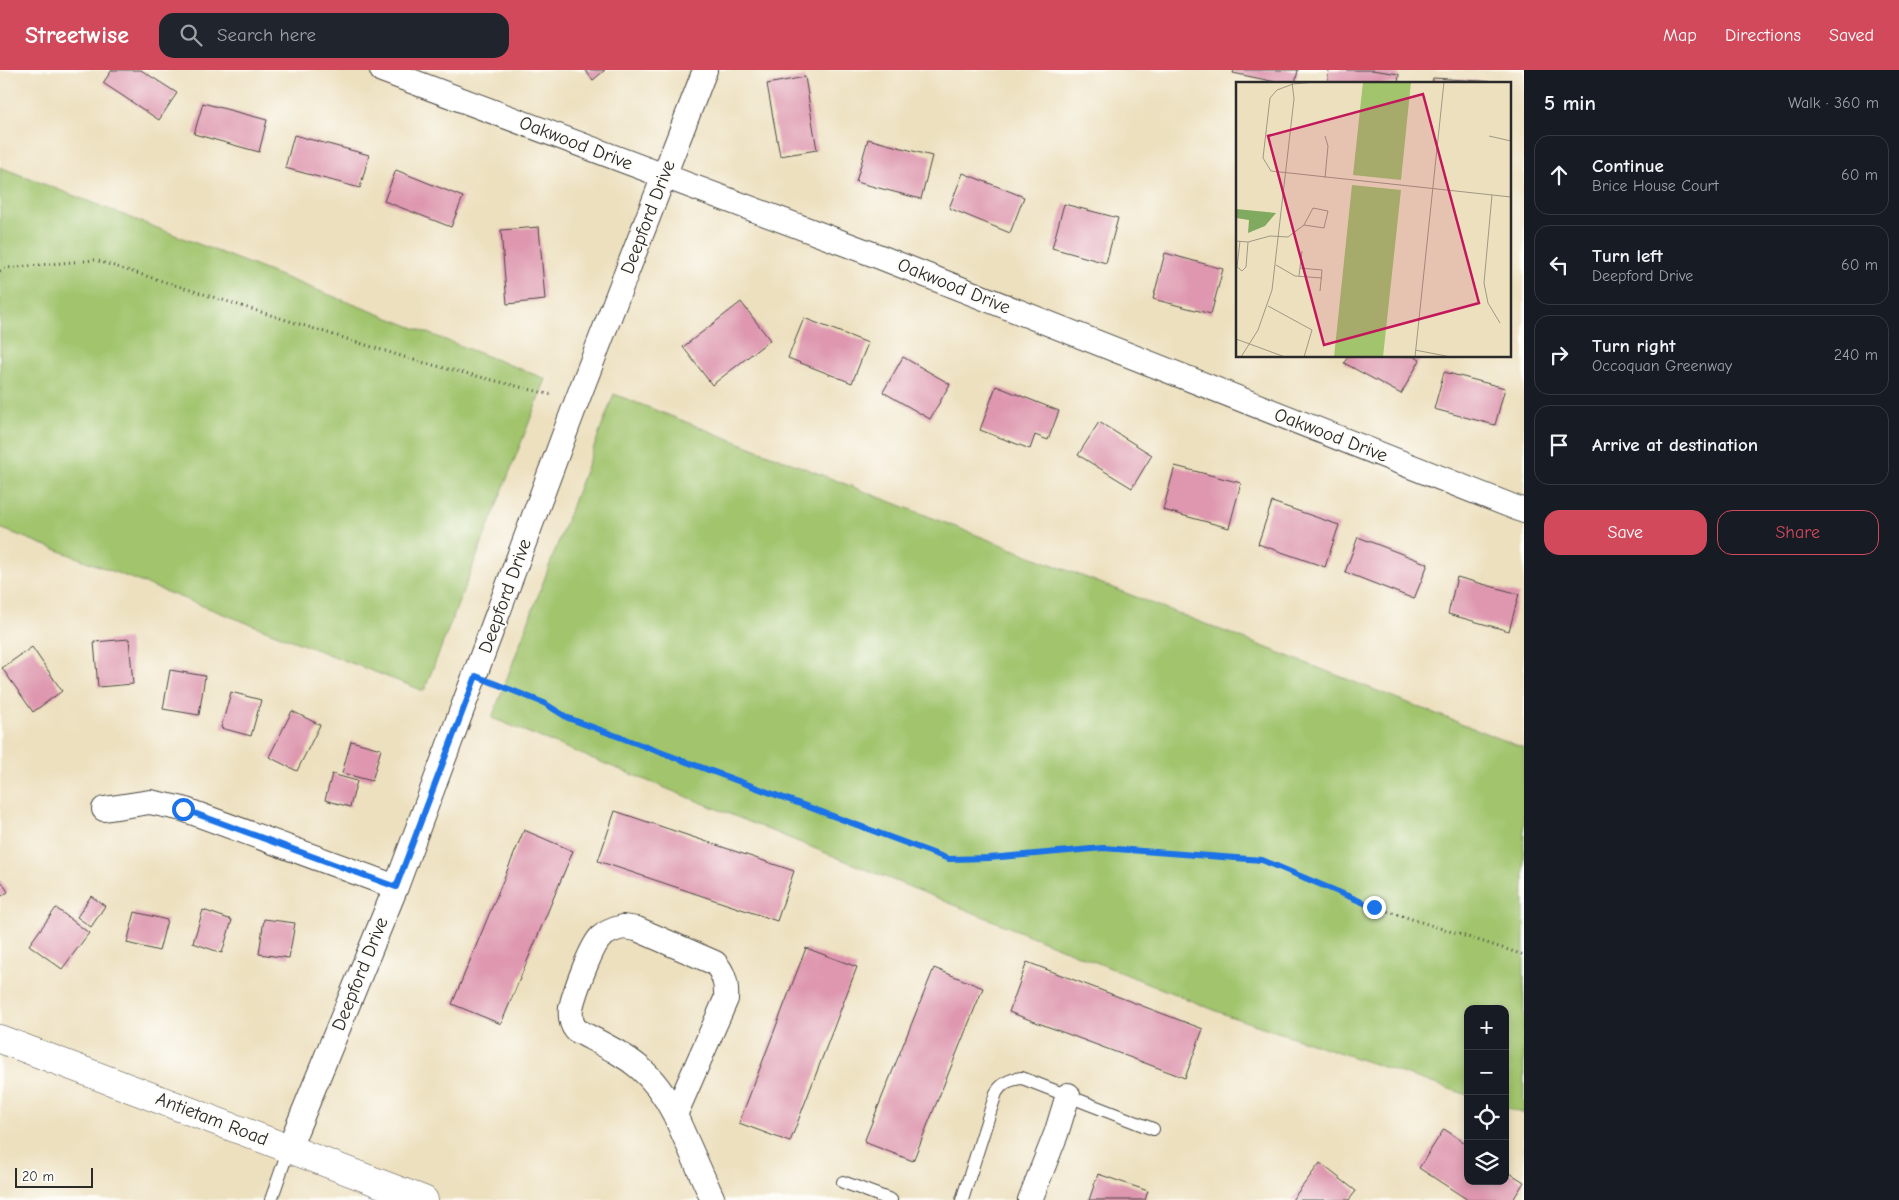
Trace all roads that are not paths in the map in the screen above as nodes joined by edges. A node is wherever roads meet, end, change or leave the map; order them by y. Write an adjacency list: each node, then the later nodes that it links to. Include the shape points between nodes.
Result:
1 (382, 70): 3 (street, Oakwood Drive)
2 (705, 70): 3 (street, Deepford Drive)
3 (664, 176): 4 (street, Oakwood Drive, via 875,255); 6 (street, Deepford Drive)
4 (1524, 511)
5 (104, 809): 6 (street, via 150,802 183,809)
6 (396, 887): 11 (street, Deepford Drive)
7 (0, 1039): 11 (street, Antietam Road)
8 (1068, 1095): 10 (lane); 17 (lane, via 1022,1078 1010,1079 1000,1086); 18 (street)
9 (675, 1115): 9 (street, via 726,1000 727,987 721,969 637,929 611,930 592,949 571,1010 572,1024 576,1030 629,1058 646,1072 664,1094); 15 (street)
10 (1153, 1129)
11 (289, 1148): 13 (lane); 14 (street, Antietam Road)
12 (843, 1182): 16 (lane)
13 (271, 1200)
14 (424, 1200)
15 (713, 1200)
16 (891, 1200)
17 (962, 1200)
18 (1030, 1200)

